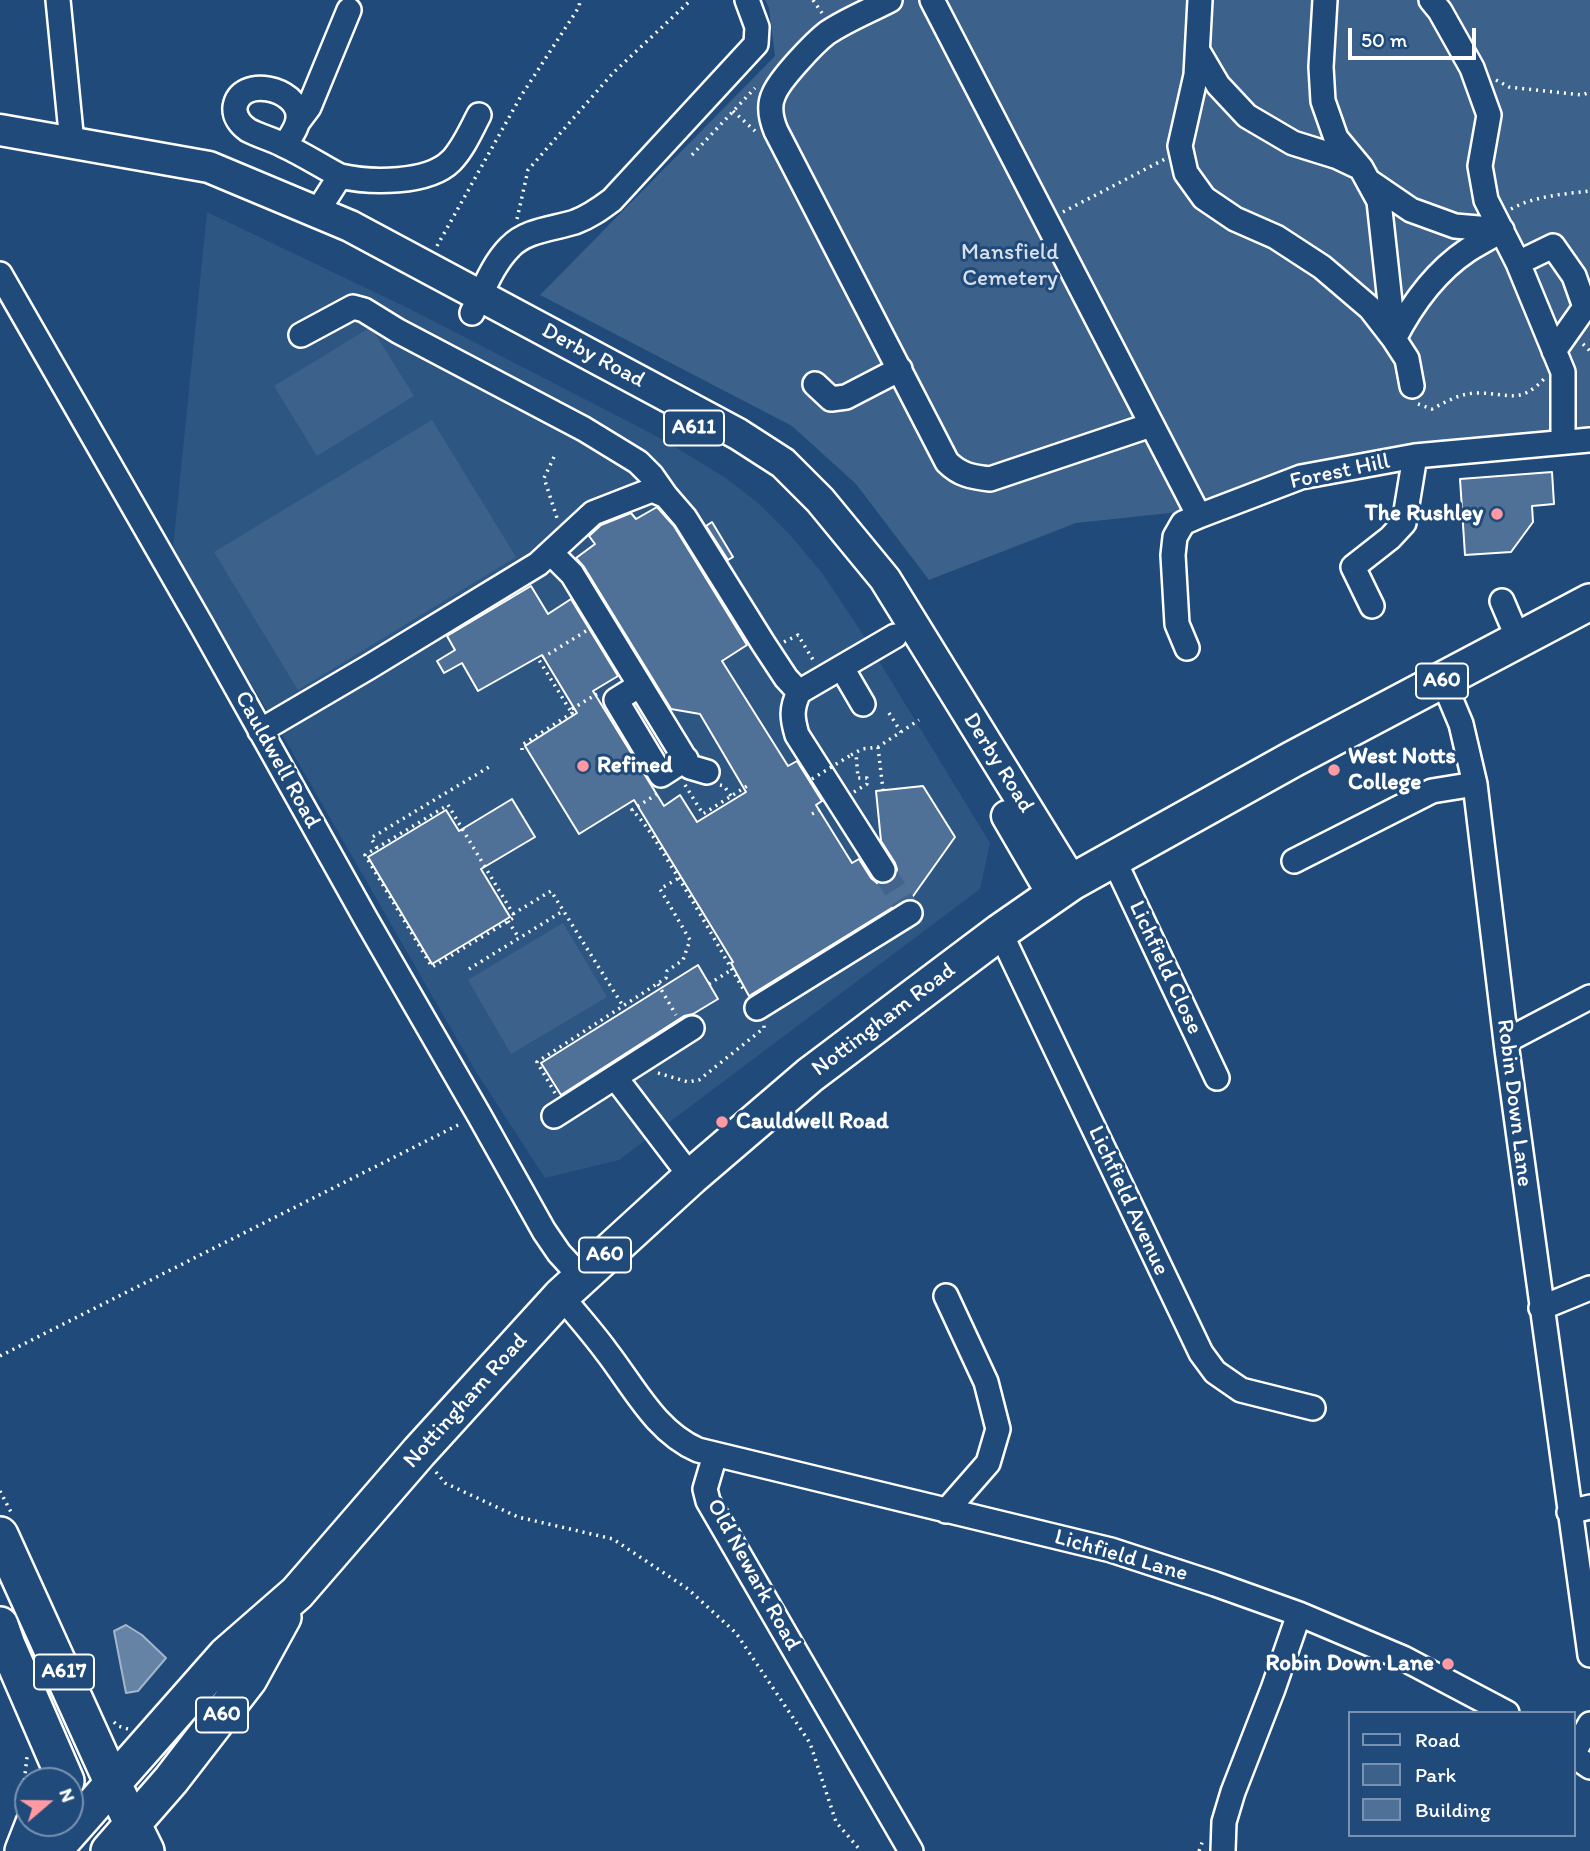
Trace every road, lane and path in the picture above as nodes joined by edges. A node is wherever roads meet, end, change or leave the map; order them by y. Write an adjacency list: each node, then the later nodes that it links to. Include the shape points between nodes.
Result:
1 (58, 0): 17 (street)
2 (580, 0): 29 (path)
3 (691, 0): 27 (path, via 613,73 528,170)
4 (747, 0): 27 (street, via 757,27 756,44 612,200 595,213 533,233)
5 (890, 0): 36 (street, via 818,41 774,94 771,118)
6 (932, 0): 25 (street)
7 (1200, 0): 11 (street)
8 (1325, 0): 21 (street, via 1323,101 1336,138)
9 (1431, 0): 12 (street)
10 (349, 10): 15 (street, via 309,107)
11 (1198, 51): 19 (street); 21 (street, via 1218,85 1247,116 1293,143 1338,158)
12 (1472, 68): 13 (path, via 1509,87); 26 (street, via 1489,115 1480,166 1486,200)
13 (1590, 92)
14 (479, 115): 22 (street, via 460,150 439,171 376,180)
15 (297, 124): 18 (street); 18 (street, via 296,106 284,94 255,88 239,97 235,114 241,123)
16 (0, 130): 17 (main road, Derby Road / A611)
17 (72, 143): 20 (main road, Derby Road / A611)
18 (285, 145): 22 (street)
19 (1181, 151): 25 (path); 34 (street, via 1186,173 1204,198 1322,267 1370,308)
20 (162, 159): 24 (main road, Derby Road / A611, via 209,167); 32 (main road, Derby Road / A611)
21 (1364, 174): 26 (street, via 1411,210 1455,226); 34 (street, via 1379,201)
22 (340, 176): 24 (street)
23 (1590, 191): 26 (path, via 1520,204)
24 (317, 212): 29 (main road, Derby Road / A611)
25 (1046, 221): 39 (street)
26 (1499, 224): 28 (street); 34 (street, via 1428,285)
27 (512, 245): 32 (street)
28 (1518, 264): 30 (street, via 1553,246); 35 (street)
29 (426, 267): 32 (main road, Derby Road / A611)
30 (1582, 273): 35 (street, via 1585,307)
31 (0, 274): 64 (street, Cauldwell Road)
32 (476, 305): 51 (main road, Derby Road / A611, via 745,460 819,526 857,574); 87 (main road, Derby Road / A611, via 738,434 783,463 885,579)
33 (302, 335): 44 (street, via 353,307 364,310 638,462)
34 (1394, 339): 38 (street, via 1406,359)
35 (1556, 356): 38 (path, via 1534,389 1516,397 1477,393 1454,397 1432,409 1413,402); 41 (street, via 1563,372)
36 (900, 369): 37 (street, via 831,400); 39 (street, via 947,462 968,476 990,479)
37 (815, 384)
38 (1412, 386)
39 (1151, 425): 45 (street)
40 (1590, 440): 41 (street, Forest Hill)
41 (1563, 442): 42 (street, Forest Hill)
42 (1415, 456): 45 (street, Forest Hill, via 1301,477); 50 (street, via 1404,523 1353,567)
43 (554, 457): 46 (path, via 544,478)
44 (666, 496): 47 (street, via 652,490 593,513); 58 (street)
45 (1199, 516): 55 (street, Forest Hill, via 1183,523 1173,555 1177,624)
46 (559, 523)
47 (551, 553): 64 (street); 70 (street, via 572,574 640,685)
48 (1502, 601): 53 (street)
49 (1590, 602): 53 (highway, Nottingham Road / A60)
50 (1371, 606)
51 (895, 636): 56 (street); 87 (main road, Derby Road / A611, via 1014,826)
52 (577, 637): 61 (path, via 539,660)
53 (1519, 641): 57 (highway, Nottingham Road / A60)
54 (775, 648): 56 (path, via 797,635)
55 (1187, 648)
56 (833, 673): 58 (street); 60 (street)
57 (1443, 681): 73 (street, Robin Down Lane, via 1461,724); 83 (highway, Nottingham Road / A60)
58 (799, 692): 85 (street, via 793,704 797,735)
59 (598, 693): 61 (path)
60 (863, 704)
61 (570, 710): 67 (path, via 572,713 522,745)
62 (889, 713): 65 (path)
63 (919, 720): 65 (path)
64 (260, 731): 106 (street, Cauldwell Road)
65 (901, 732): 66 (path)
66 (878, 747): 68 (path); 76 (path)
67 (522, 750)
68 (856, 752): 72 (path, bridge); 78 (path, via 859,778 867,778 867,784)
69 (489, 767): 81 (path)
70 (684, 769): 71 (street); 79 (path, via 703,814)
71 (707, 772)
72 (812, 779)
73 (1475, 784): 84 (street, via 1432,791); 102 (street, Robin Down Lane)
74 (747, 786): 79 (path)
75 (726, 788): 79 (path)
76 (883, 790)
77 (659, 793): 86 (path, via 632,810)
78 (852, 794)
79 (731, 796)
80 (373, 830): 81 (path)
81 (376, 835): 82 (path, via 372,838)
82 (377, 848): 90 (path, via 448,805); 91 (path, via 365,855 432,967)
83 (1113, 858): 87 (highway, Nottingham Road / A60); 104 (street, Lichfield Close)
84 (1294, 861)
85 (883, 870)
86 (679, 878): 95 (path); 96 (path, via 660,889 690,940 683,960)
87 (1063, 888): 92 (highway, Nottingham Road / A60)
88 (563, 911): 90 (path, via 551,891); 93 (path); 99 (path)
89 (910, 913): 100 (street)
90 (513, 915): 91 (path)
91 (508, 921): 93 (path)
92 (1000, 932): 107 (highway, Nottingham Road / A60, via 810,1075); 113 (street, Lichfield Avenue, via 1201,1353 1215,1372 1241,1390)
93 (519, 938): 94 (path)
94 (469, 969)
95 (732, 970): 97 (path); 100 (path)
96 (658, 984): 99 (path); 101 (path)
97 (709, 984)
98 (1590, 997): 102 (street)
99 (623, 1006): 105 (path, via 537,1062)
100 (757, 1008): 103 (path, via 764,1028 699,1080)
101 (689, 1030): 103 (street)
102 (1506, 1041): 111 (street, Robin Down Lane)
103 (624, 1071): 105 (street); 107 (street)
104 (1217, 1078)
105 (559, 1113)
106 (480, 1115): 108 (street, Cauldwell Road, via 559,1253); 112 (path)
107 (691, 1177): 108 (highway, Nottingham Road / A60)
108 (571, 1286): 114 (highway, Nottingham Road / A60); 115 (street, via 607,1352 662,1426 685,1445)
109 (1590, 1288): 111 (street)
110 (946, 1296): 118 (street, via 986,1382 998,1429 988,1463)
111 (1541, 1308): 117 (street, Robin Down Lane)
112 (0, 1356)
113 (1313, 1408)
114 (419, 1452): 120 (highway, Nottingham Road / A60); 137 (path, via 446,1483 518,1517 613,1539 688,1589 736,1633 810,1743 836,1822)
115 (715, 1455): 118 (street, Lichfield Lane); 138 (street, Old Newark Road, via 705,1489 708,1501)
116 (0, 1491): 119 (path)
117 (1580, 1510): 123 (street, Robin Down Lane)
118 (946, 1511): 121 (street, Lichfield Lane, via 1111,1550)
119 (9, 1537): 135 (highway, A617)
120 (297, 1593): 127 (highway, Nottingham Road / A60, via 226,1655); 135 (highway, Nottingham Road / A60, via 249,1679 171,1780)
121 (1299, 1614): 124 (street, Lichfield Lane, via 1403,1658); 139 (street, via 1233,1792 1224,1822)
122 (0, 1625): 128 (highway, A617)
123 (1590, 1655)
124 (1503, 1711)
125 (111, 1719): 127 (path, via 127,1730 151,1716)
126 (1590, 1724): 129 (street)
127 (162, 1726): 135 (highway, Nottingham Road / A60)
128 (37, 1742): 131 (path, via 27,1758); 132 (highway); 133 (highway, A617)
129 (1576, 1750)
130 (1576, 1756): 134 (street)
131 (28, 1767)
132 (35, 1767)
133 (56, 1767)
134 (1590, 1767)
135 (107, 1826): 136 (highway, Nottingham Road / A60)
136 (53, 1851)
137 (861, 1851)
138 (911, 1851)
139 (1223, 1851)

